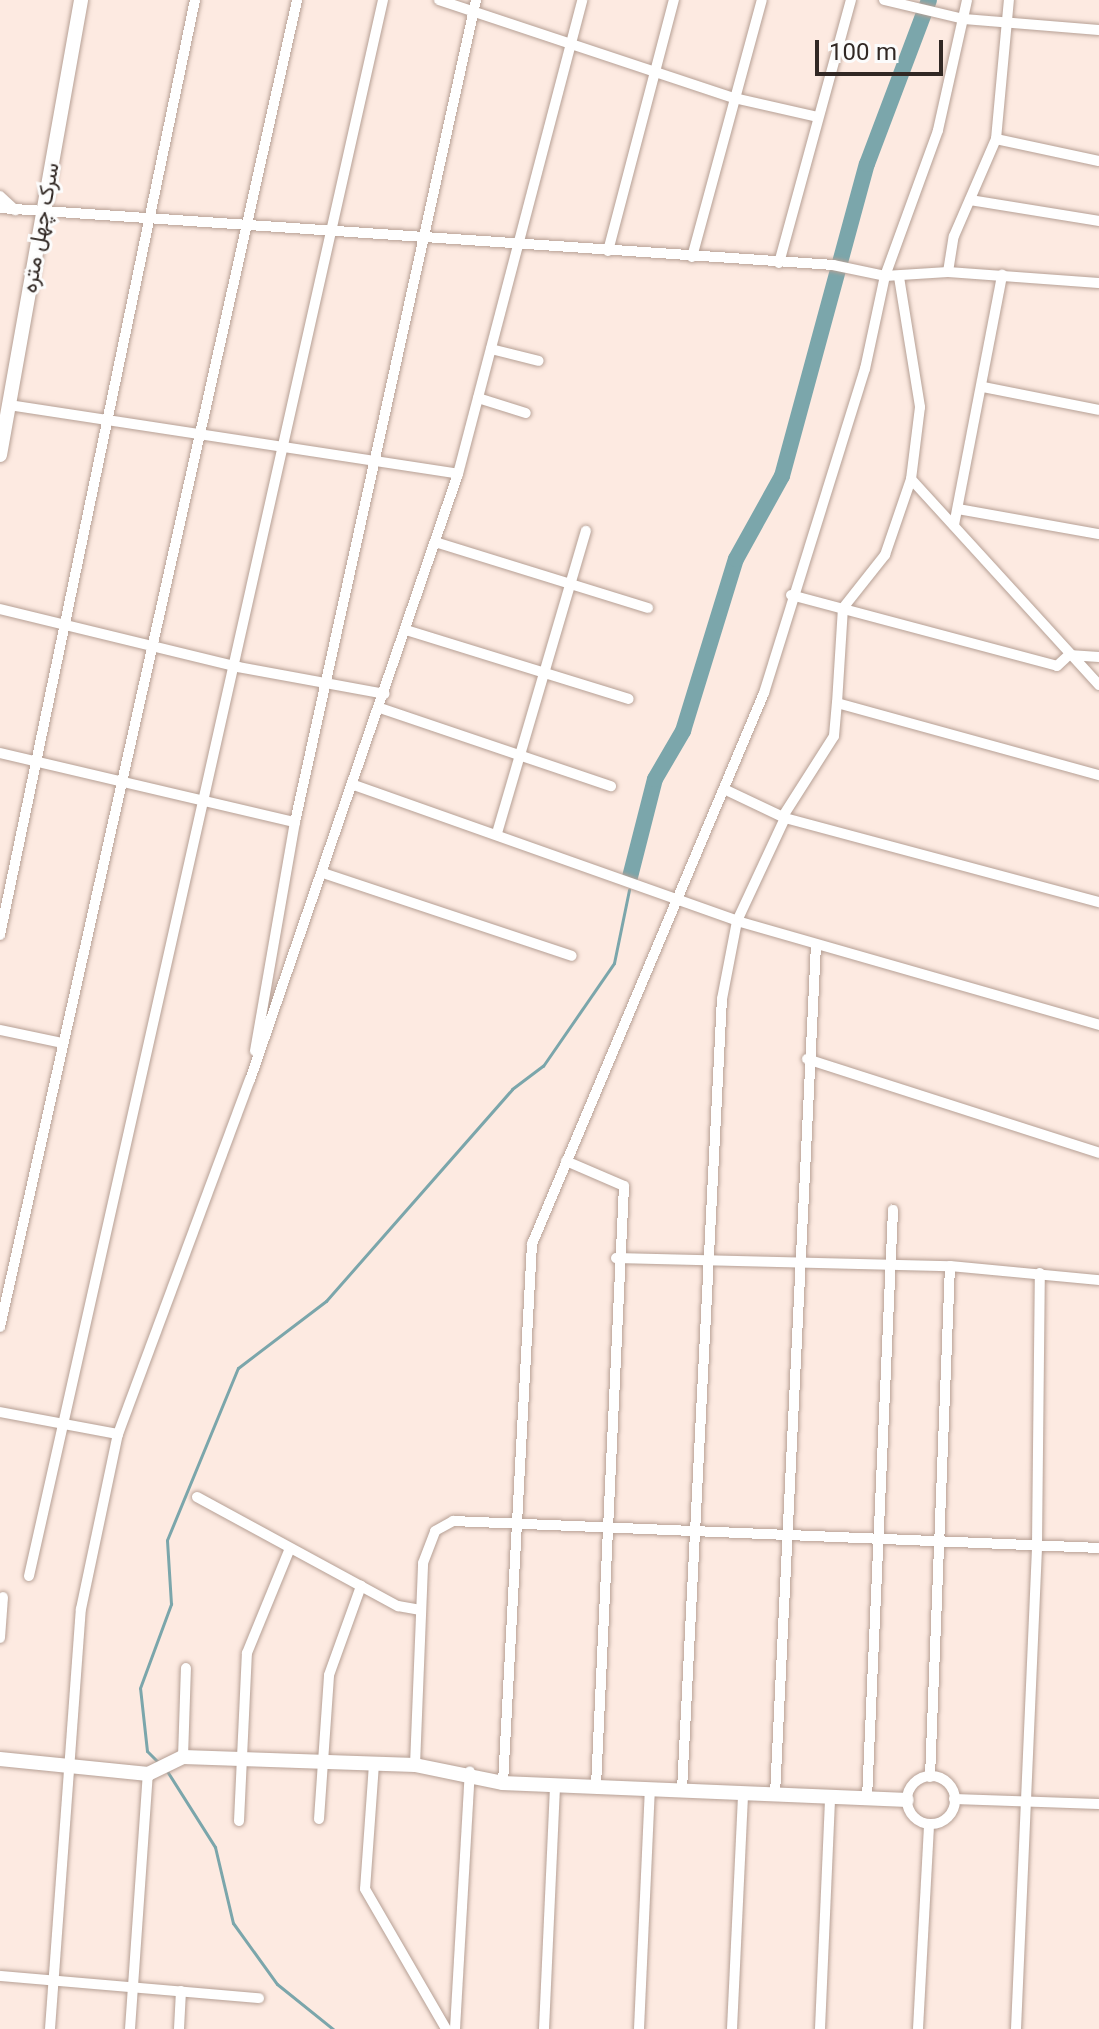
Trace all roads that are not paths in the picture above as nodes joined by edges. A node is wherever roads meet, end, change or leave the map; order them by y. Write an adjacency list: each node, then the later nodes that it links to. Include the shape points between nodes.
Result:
1 (81, 0): 27 (street, سرک چهل متره)
2 (195, 0): 28 (street)
3 (297, 0): 30 (street)
4 (383, 0): 31 (street)
5 (439, 0): 13 (street)
6 (582, 0): 17 (street)
7 (674, 0): 18 (street)
8 (762, 0): 19 (street)
9 (851, 0): 20 (street)
10 (884, 0): 14 (street)
11 (967, 0): 14 (street)
12 (1009, 0): 15 (street)
13 (475, 5): 17 (street); 32 (street)
14 (964, 19): 15 (street); 39 (street, via 938,130)
15 (1005, 20): 16 (street); 21 (street)
16 (1099, 30)
17 (569, 45): 18 (street); 33 (street)
18 (654, 72): 19 (street); 34 (street)
19 (734, 98): 20 (street); 35 (street)
20 (818, 117): 36 (street)
21 (996, 139): 22 (street); 24 (street)
22 (1099, 161)
23 (0, 196): 26 (street)
24 (970, 200): 29 (street); 37 (street)
25 (0, 208): 26 (street)
26 (15, 210): 27 (street)
27 (45, 212): 28 (street); 46 (street, سرک چهل متره)
28 (152, 221): 30 (street); 49 (street)
29 (1099, 221)
30 (242, 229): 31 (street); 50 (street)
31 (334, 234): 32 (street); 51 (street)
32 (425, 236): 33 (street); 53 (street)
33 (520, 242): 34 (street); 42 (street)
34 (608, 251): 35 (street)
35 (692, 257): 36 (street)
36 (779, 263): 39 (street, via 839,266)
37 (948, 272): 38 (street); 40 (street)
38 (1002, 275): 41 (street); 44 (street)
39 (885, 276): 40 (street); 62 (street, via 865,369)
40 (899, 277): 55 (street, via 920,407)
41 (1099, 283)
42 (491, 349): 43 (street); 45 (street)
43 (539, 361)
44 (983, 387): 47 (street); 56 (street)
45 (478, 398): 48 (street); 54 (street)
46 (9, 405): 49 (street); 52 (street, سرک چهل متره)
47 (1099, 410)
48 (526, 413)
49 (107, 420): 50 (street); 66 (street)
50 (197, 433): 51 (street); 68 (street)
51 (286, 447): 53 (street); 71 (street)
52 (0, 455)
53 (375, 460): 54 (street); 73 (street)
54 (458, 474): 60 (street)
55 (911, 479): 57 (street); 64 (street, via 885,555)
56 (958, 509): 57 (street); 59 (street)
57 (954, 525): 69 (street)
58 (586, 531): 61 (street)
59 (1099, 534)
60 (435, 542): 61 (street); 67 (street)
61 (570, 585): 63 (street); 72 (street)
62 (791, 595): 64 (street); 86 (street)
63 (648, 608)
64 (843, 608): 69 (street, via 1057,666); 77 (street)
65 (0, 609): 66 (street)
66 (62, 624): 68 (street); 81 (street)
67 (406, 630): 72 (street); 75 (street)
68 (149, 646): 71 (street); 83 (street)
69 (1069, 655): 70 (street); 74 (street)
70 (1099, 657)
71 (238, 667): 73 (street); 87 (street)
72 (545, 673): 76 (street); 80 (street)
73 (326, 683): 75 (street); 89 (street)
74 (1099, 685)
75 (385, 694): 78 (street)
76 (629, 699)
77 (837, 703): 82 (street); 88 (street, via 834,736)
78 (380, 708): 80 (street); 84 (street)
79 (0, 753): 81 (street)
80 (522, 756): 85 (street); 90 (street)
81 (34, 760): 83 (street); 95 (street)
82 (1099, 775)
83 (120, 781): 87 (street); 100 (street)
84 (354, 785): 90 (street); 91 (street)
85 (611, 786)
86 (726, 790): 88 (street); 92 (street)
87 (207, 801): 89 (street); 115 (street)
88 (785, 816): 93 (street); 94 (street)
89 (295, 822): 102 (street)
90 (497, 833): 92 (street)
91 (323, 873): 97 (street); 102 (street)
92 (681, 898): 94 (street); 104 (street)
93 (1099, 902)
94 (737, 921): 96 (street); 107 (street, via 722,999)
95 (0, 935)
96 (816, 945): 98 (street); 101 (street)
97 (572, 956)
98 (1099, 1025)
99 (0, 1030): 100 (street)
100 (62, 1043): 113 (street)
101 (807, 1059): 103 (street); 108 (street)
102 (250, 1080): 116 (street)
103 (1099, 1153)
104 (566, 1161): 106 (street, via 624,1186); 118 (street, via 532,1244)
105 (893, 1210): 109 (street)
106 (616, 1258): 107 (street); 119 (street)
107 (709, 1258): 108 (street); 120 (street)
108 (800, 1261): 109 (street); 121 (street)
109 (893, 1264): 110 (street); 122 (street)
110 (950, 1266): 111 (street); 123 (street)
111 (1040, 1273): 112 (street); 124 (street)
112 (1099, 1280)
113 (0, 1327)
114 (0, 1412): 115 (street)
115 (68, 1425): 116 (street); 127 (street)
116 (118, 1434): 139 (street, via 81,1609)
117 (197, 1497): 125 (street)
118 (515, 1525): 119 (street); 130 (street, via 453,1521 435,1531 423,1563); 143 (street)
119 (606, 1527): 120 (street); 145 (street)
120 (695, 1531): 121 (street); 147 (street)
121 (791, 1535): 122 (street); 149 (street)
122 (880, 1539): 123 (street); 151 (street)
123 (936, 1541): 124 (street); 142 (street)
124 (1037, 1545): 126 (street); 154 (street)
125 (290, 1548): 128 (street); 135 (street, via 247,1653)
126 (1099, 1548)
127 (29, 1576)
128 (361, 1586): 130 (street); 136 (street, via 329,1675)
129 (3, 1597): 131 (street)
130 (421, 1610): 138 (street)
131 (0, 1638)
132 (186, 1668): 133 (street)
133 (183, 1757): 135 (street); 140 (street)
134 (0, 1759): 139 (street)
135 (241, 1759): 136 (street); 157 (street)
136 (326, 1762): 137 (street); 156 (street)
137 (374, 1764): 138 (street); 167 (street, via 365,1889)
138 (415, 1765): 141 (street)
139 (69, 1766): 140 (street); 160 (street)
140 (157, 1768): 161 (street)
141 (470, 1771): 143 (street); 168 (street)
142 (930, 1777): 152 (street, via 948,1784); 153 (street, via 914,1784)
143 (503, 1783): 144 (street)
144 (555, 1785): 145 (street); 169 (street)
145 (596, 1786): 146 (street)
146 (650, 1789): 147 (street); 170 (street)
147 (682, 1790): 148 (street)
148 (743, 1793): 149 (street); 171 (street)
149 (775, 1795): 150 (street)
150 (830, 1796): 151 (street); 172 (street)
151 (867, 1799): 153 (street)
152 (954, 1799): 154 (street); 158 (street, via 945,1819)
153 (907, 1800): 158 (street, via 913,1817)
154 (1023, 1801): 155 (street); 174 (street)
155 (1099, 1804)
156 (319, 1819)
157 (239, 1821)
158 (929, 1824): 173 (street)
159 (0, 1976): 160 (street)
160 (53, 1980): 161 (street); 164 (street)
161 (132, 1987): 162 (street); 165 (street)
162 (181, 1991): 163 (street); 166 (street)
163 (259, 1998)
164 (50, 2029)
165 (130, 2029)
166 (179, 2029)
167 (446, 2029)
168 (455, 2029)
169 (544, 2029)
170 (639, 2029)
171 (732, 2029)
172 (820, 2029)
173 (918, 2029)
174 (1016, 2029)

